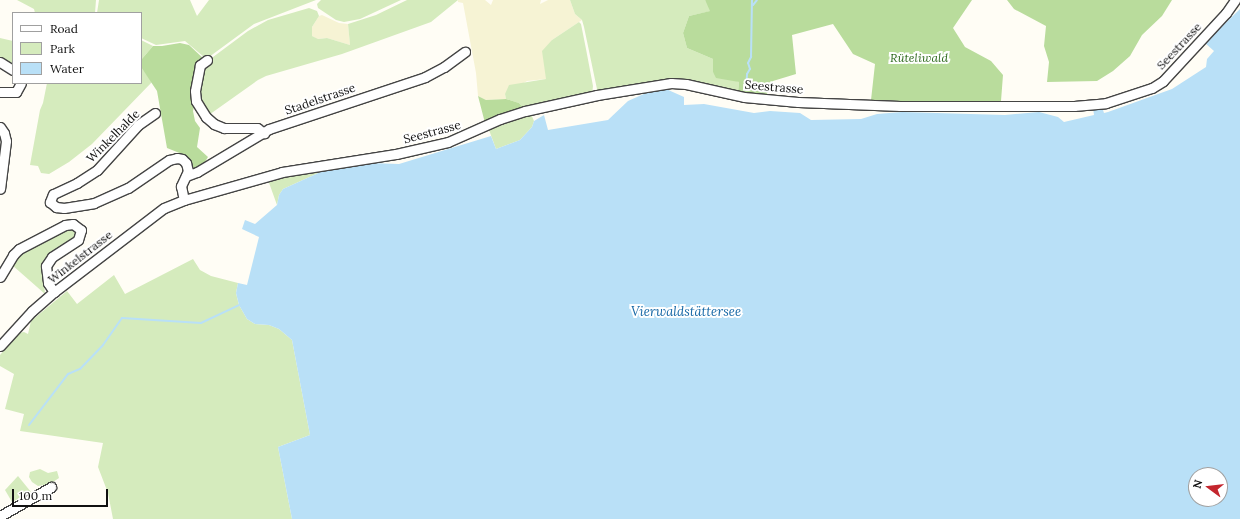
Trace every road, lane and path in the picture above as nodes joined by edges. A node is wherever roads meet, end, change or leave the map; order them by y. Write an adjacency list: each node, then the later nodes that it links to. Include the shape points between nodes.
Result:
1 (1235, 0): 13 (street, Seestrasse, via 1163,81 1146,90 1106,102 1074,106 900,106 798,102 744,97 671,83 597,95 525,111 500,119 462,138 396,154 282,172)
2 (465, 52): 10 (street, Stadelstrasse, via 425,77)
3 (207, 60): 10 (street, via 200,65 195,91 196,101 206,117 224,128 257,128)
4 (0, 62): 5 (street)
5 (12, 69)
6 (20, 84): 7 (street, via 16,92)
7 (0, 92)
8 (155, 113): 11 (street, Winkelhalde, via 138,125 97,170 53,194 50,202 56,207 64,208 94,203 128,188 169,160 177,158 186,163)
9 (0, 127): 12 (street, via 6,141)
10 (264, 132): 11 (street, Stadelstrasse)
11 (186, 176): 13 (street, Winkelhalde, via 181,186)
12 (0, 189)
13 (184, 200): 15 (street, Winkelstrasse, via 164,208)
14 (0, 277): 15 (street, via 19,249 65,225 73,224 81,230 78,240 52,257 46,266 48,282)
15 (54, 292): 16 (street, Winkelstrasse, via 32,311)
16 (0, 346)
17 (50, 487): 18 (street)
18 (0, 516)

